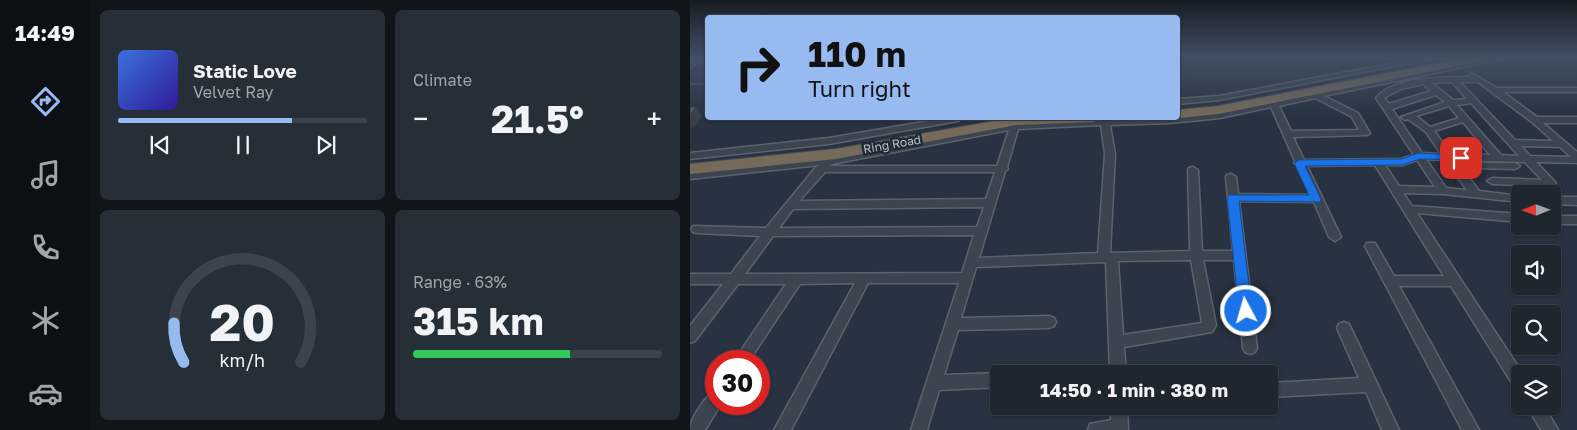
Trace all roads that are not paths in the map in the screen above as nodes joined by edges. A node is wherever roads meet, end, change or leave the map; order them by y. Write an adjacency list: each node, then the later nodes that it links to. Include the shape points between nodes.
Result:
1 (1347, 77): 14 (street)
2 (1357, 77): 17 (highway)
3 (1372, 77): 19 (highway, via 1224,109)
4 (1387, 77): 12 (street)
5 (1475, 77): 7 (street)
6 (1453, 79): 7 (street); 8 (street); 13 (street)
7 (1479, 80): 9 (street)
8 (1425, 82): 11 (street); 18 (street, via 1383,94 1380,98)
9 (1495, 90): 10 (street); 27 (street)
10 (1577, 90)
11 (1436, 92): 15 (street); 18 (street)
12 (1317, 96): 16 (street); 31 (street, via 1355,115 1365,133)
13 (1471, 100): 15 (street); 32 (street)
14 (1180, 102)
15 (1451, 103): 20 (street); 22 (street)
16 (1274, 105): 21 (street); 31 (street)
17 (1180, 107)
18 (1386, 108): 26 (street)
19 (1180, 114)
20 (1410, 116): 26 (street); 30 (street)
21 (1180, 118)
22 (1463, 119): 30 (street); 38 (street)
23 (947, 120): 34 (street, via 829,141)
24 (979, 120): 40 (highway, Ring Road, via 834,145)
25 (1100, 120): 29 (highway, Ring Road); 74 (street, via 1110,154)
26 (1394, 120): 35 (street)
27 (1535, 120): 28 (street); 33 (street)
28 (1577, 120)
29 (1016, 124): 36 (highway, Ring Road); 47 (street)
30 (1429, 130): 37 (street)
31 (1286, 134): 43 (street)
32 (1512, 143): 33 (street); 44 (street)
33 (1562, 144): 39 (street)
34 (690, 156)
35 (1419, 156): 37 (street); 41 (street, via 1402,162); 53 (street)
36 (833, 157): 45 (highway, Ring Road); 46 (street); 49 (street)
37 (1448, 157): 42 (street); 54 (street)
38 (1498, 158): 42 (street); 44 (street)
39 (1577, 159): 44 (street)
40 (690, 161)
41 (1378, 162): 43 (street); 52 (street)
42 (1478, 162): 44 (street); 51 (street)
43 (1299, 163): 58 (street)
44 (1530, 163): 51 (street, via 1551,184)
45 (690, 169)
46 (820, 169): 47 (street); 62 (street)
47 (1003, 169): 61 (street)
48 (1194, 170): 72 (street)
49 (690, 176)
50 (1231, 177): 55 (street)
51 (1492, 181): 56 (street)
52 (1396, 189): 53 (street); 63 (street)
53 (1444, 191): 54 (street)
54 (1475, 194): 56 (street)
55 (1233, 197): 58 (street); 73 (street)
56 (1504, 198): 57 (street)
57 (1511, 198)
58 (1316, 199): 70 (street)
59 (1561, 200): 60 (street)
60 (1577, 201)
61 (991, 203): 62 (street); 68 (street)
62 (790, 205): 69 (street)
63 (1409, 209): 64 (street); 82 (street)
64 (1511, 217)
65 (1561, 220): 66 (street)
66 (1577, 220)
67 (698, 229): 69 (street)
68 (982, 231): 69 (street); 75 (street)
69 (771, 232): 79 (street)
70 (1334, 237)
71 (1371, 246): 81 (street)
72 (1196, 255): 73 (street); 74 (street); 87 (street, via 1208,328)
73 (1239, 256): 88 (street)
74 (1108, 258): 75 (street); 87 (street)
75 (973, 263): 77 (street)
76 (864, 278): 77 (street); 80 (street); 101 (street)
77 (968, 278): 84 (street)
78 (690, 279): 79 (street)
79 (735, 279): 80 (street); 86 (street)
80 (796, 279): 89 (street)
81 (1390, 281): 82 (street); 105 (street)
82 (1454, 282): 91 (street)
83 (1049, 322): 84 (street)
84 (953, 324): 93 (street)
85 (1344, 328): 94 (street)
86 (690, 337)
87 (1116, 342): 90 (street)
88 (1250, 348)
89 (748, 350)
90 (1117, 365)
91 (1511, 369)
92 (990, 380): 93 (street)
93 (934, 383): 102 (street)
94 (1371, 385): 95 (street); 104 (street)
95 (1278, 390)
96 (705, 415): 100 (street)
97 (1119, 415): 99 (street)
98 (1541, 415): 106 (street)
99 (1120, 429): 103 (street)
100 (695, 430)
101 (782, 430)
102 (919, 430)
103 (1096, 430)
104 (1391, 430)
105 (1471, 430)
106 (1550, 430)

